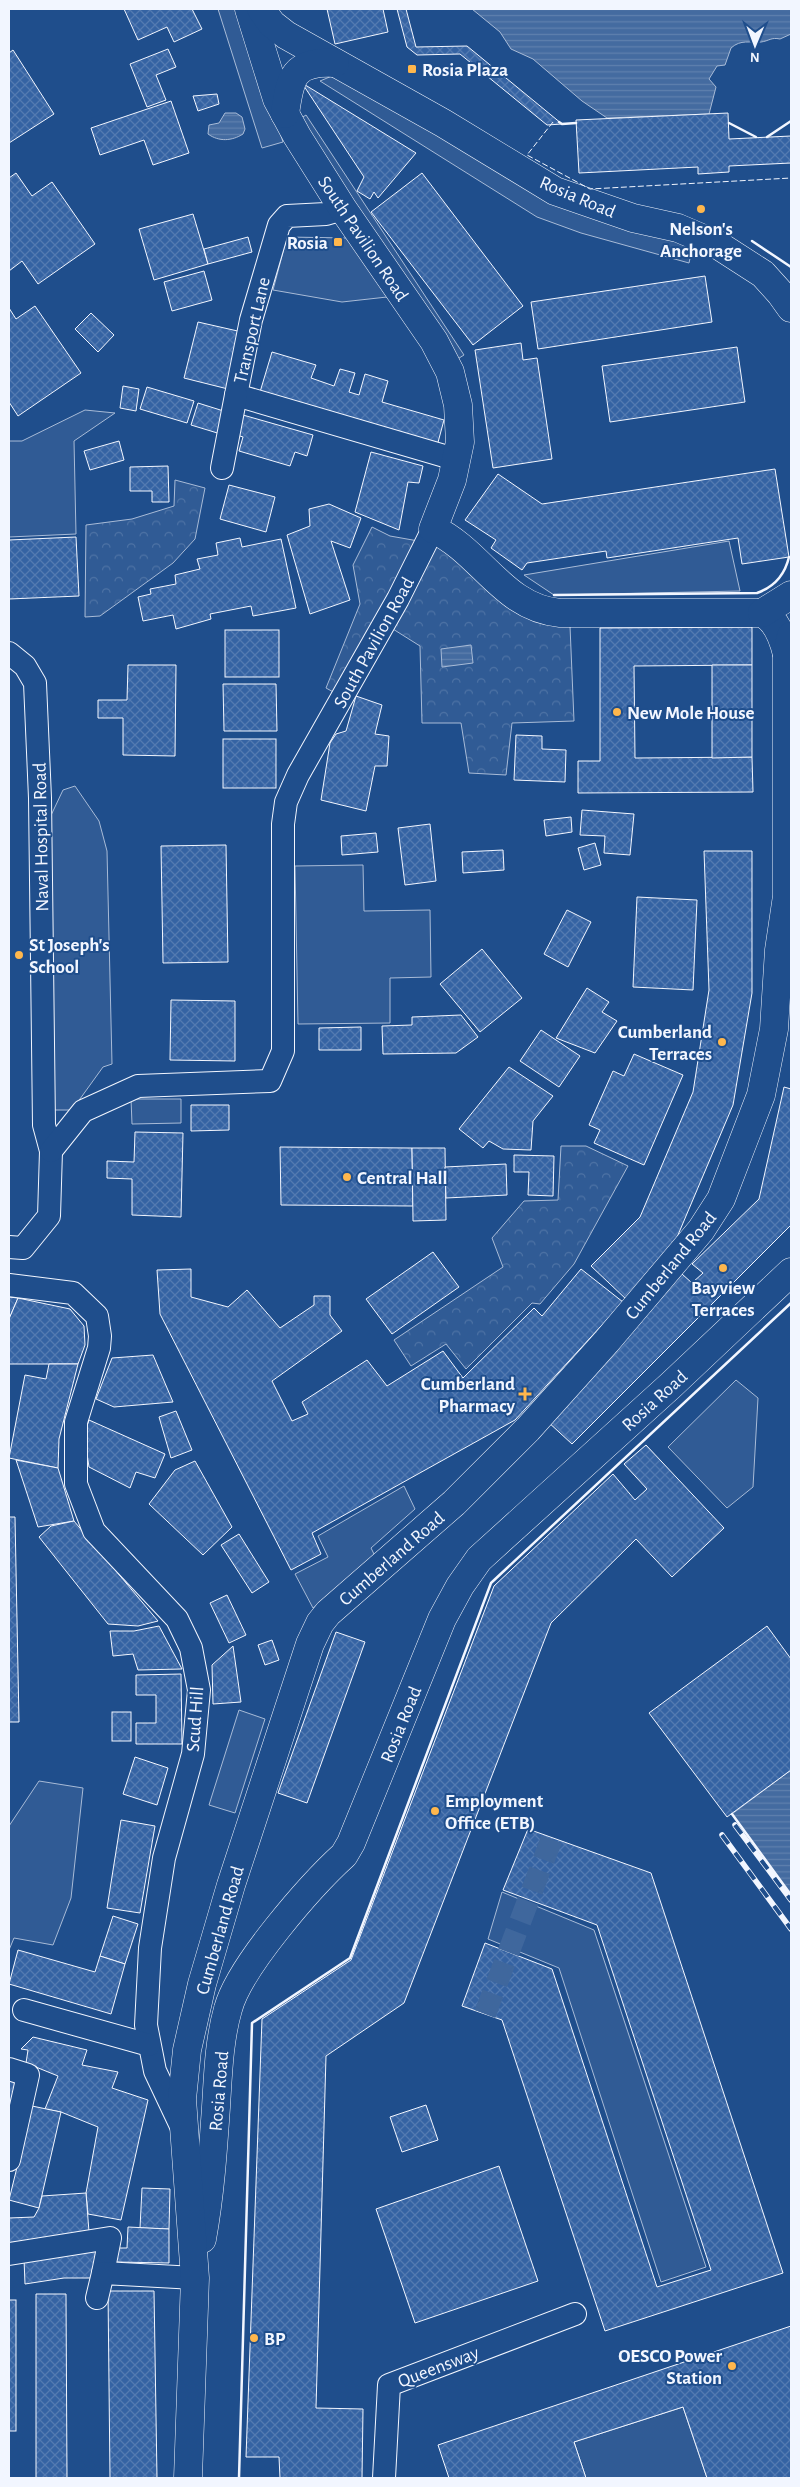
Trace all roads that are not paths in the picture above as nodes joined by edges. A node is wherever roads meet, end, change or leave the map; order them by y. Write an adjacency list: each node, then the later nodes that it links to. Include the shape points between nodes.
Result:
1 (249, 9): 4 (main road, South Pavilion Road, via 271,81)
2 (261, 9): 3 (main road, Rosia Road, via 286,35)
3 (335, 62): 4 (main road, via 310,63 295,73 290,82); 6 (main road, Rosia Road, via 555,190 633,218 678,228 718,245 763,274)
4 (285, 114): 5 (main road, South Pavilion Road)
5 (343, 209): 7 (street, Transport Lane, via 326,214 287,216 279,225 251,320); 8 (main road, South Pavilion Road, via 444,358 458,405)
6 (791, 308)
7 (236, 395): 8 (street, Transport Lane); 9 (street)
8 (458, 460): 10 (main road, South Pavilion Road)
9 (222, 468)
10 (433, 529): 12 (main road, via 458,543 512,594 539,610 560,613); 17 (street, South Pavilion Road, via 286,802 283,824 283,1051 270,1081 138,1086 83,1111)
11 (791, 595): 12 (main road)
12 (762, 613): 13 (main road, via 775,624)
13 (789, 645): 15 (main road)
14 (17, 659): 17 (street, Naval Hospital Road, via 35,683 40,798 44,1125)
15 (789, 908): 16 (main road, via 779,950 774,1029)
16 (779, 1069): 24 (main road, Cumberland Road, via 753,1121 721,1199 701,1230 607,1342 489,1470 320,1623 310,1644 231,1885 202,1984 184,2074)
17 (51, 1151): 18 (street, Naval Hospital Road, via 49,1216 23,1248)
18 (9, 1247)
19 (791, 1272): 28 (main road, Rosia Road, via 479,1559 460,1586 442,1619 351,1843 252,1962 230,2002 224,2024 209,2199)
20 (9, 1285): 22 (street, Scud Hill, via 73,1293 97,1316 99,1348 76,1422 76,1484 94,1531 177,1619 192,1648 196,1668 199,1690 193,1754 164,1858 150,1948)
21 (24, 2010): 22 (street)
22 (148, 2045): 24 (street, Scud Hill, via 155,2071)
23 (9, 2070): 25 (street, via 28,2075)
24 (184, 2131): 28 (main road, Rosia Road)
25 (9, 2160)
26 (9, 2254): 27 (street, via 110,2238)
27 (103, 2273): 28 (street); 29 (street)
28 (195, 2278): 31 (main road, Rosia Road)
29 (96, 2298)
30 (575, 2314): 32 (street, Queensway, via 389,2385)
31 (188, 2478)
32 (384, 2478)

